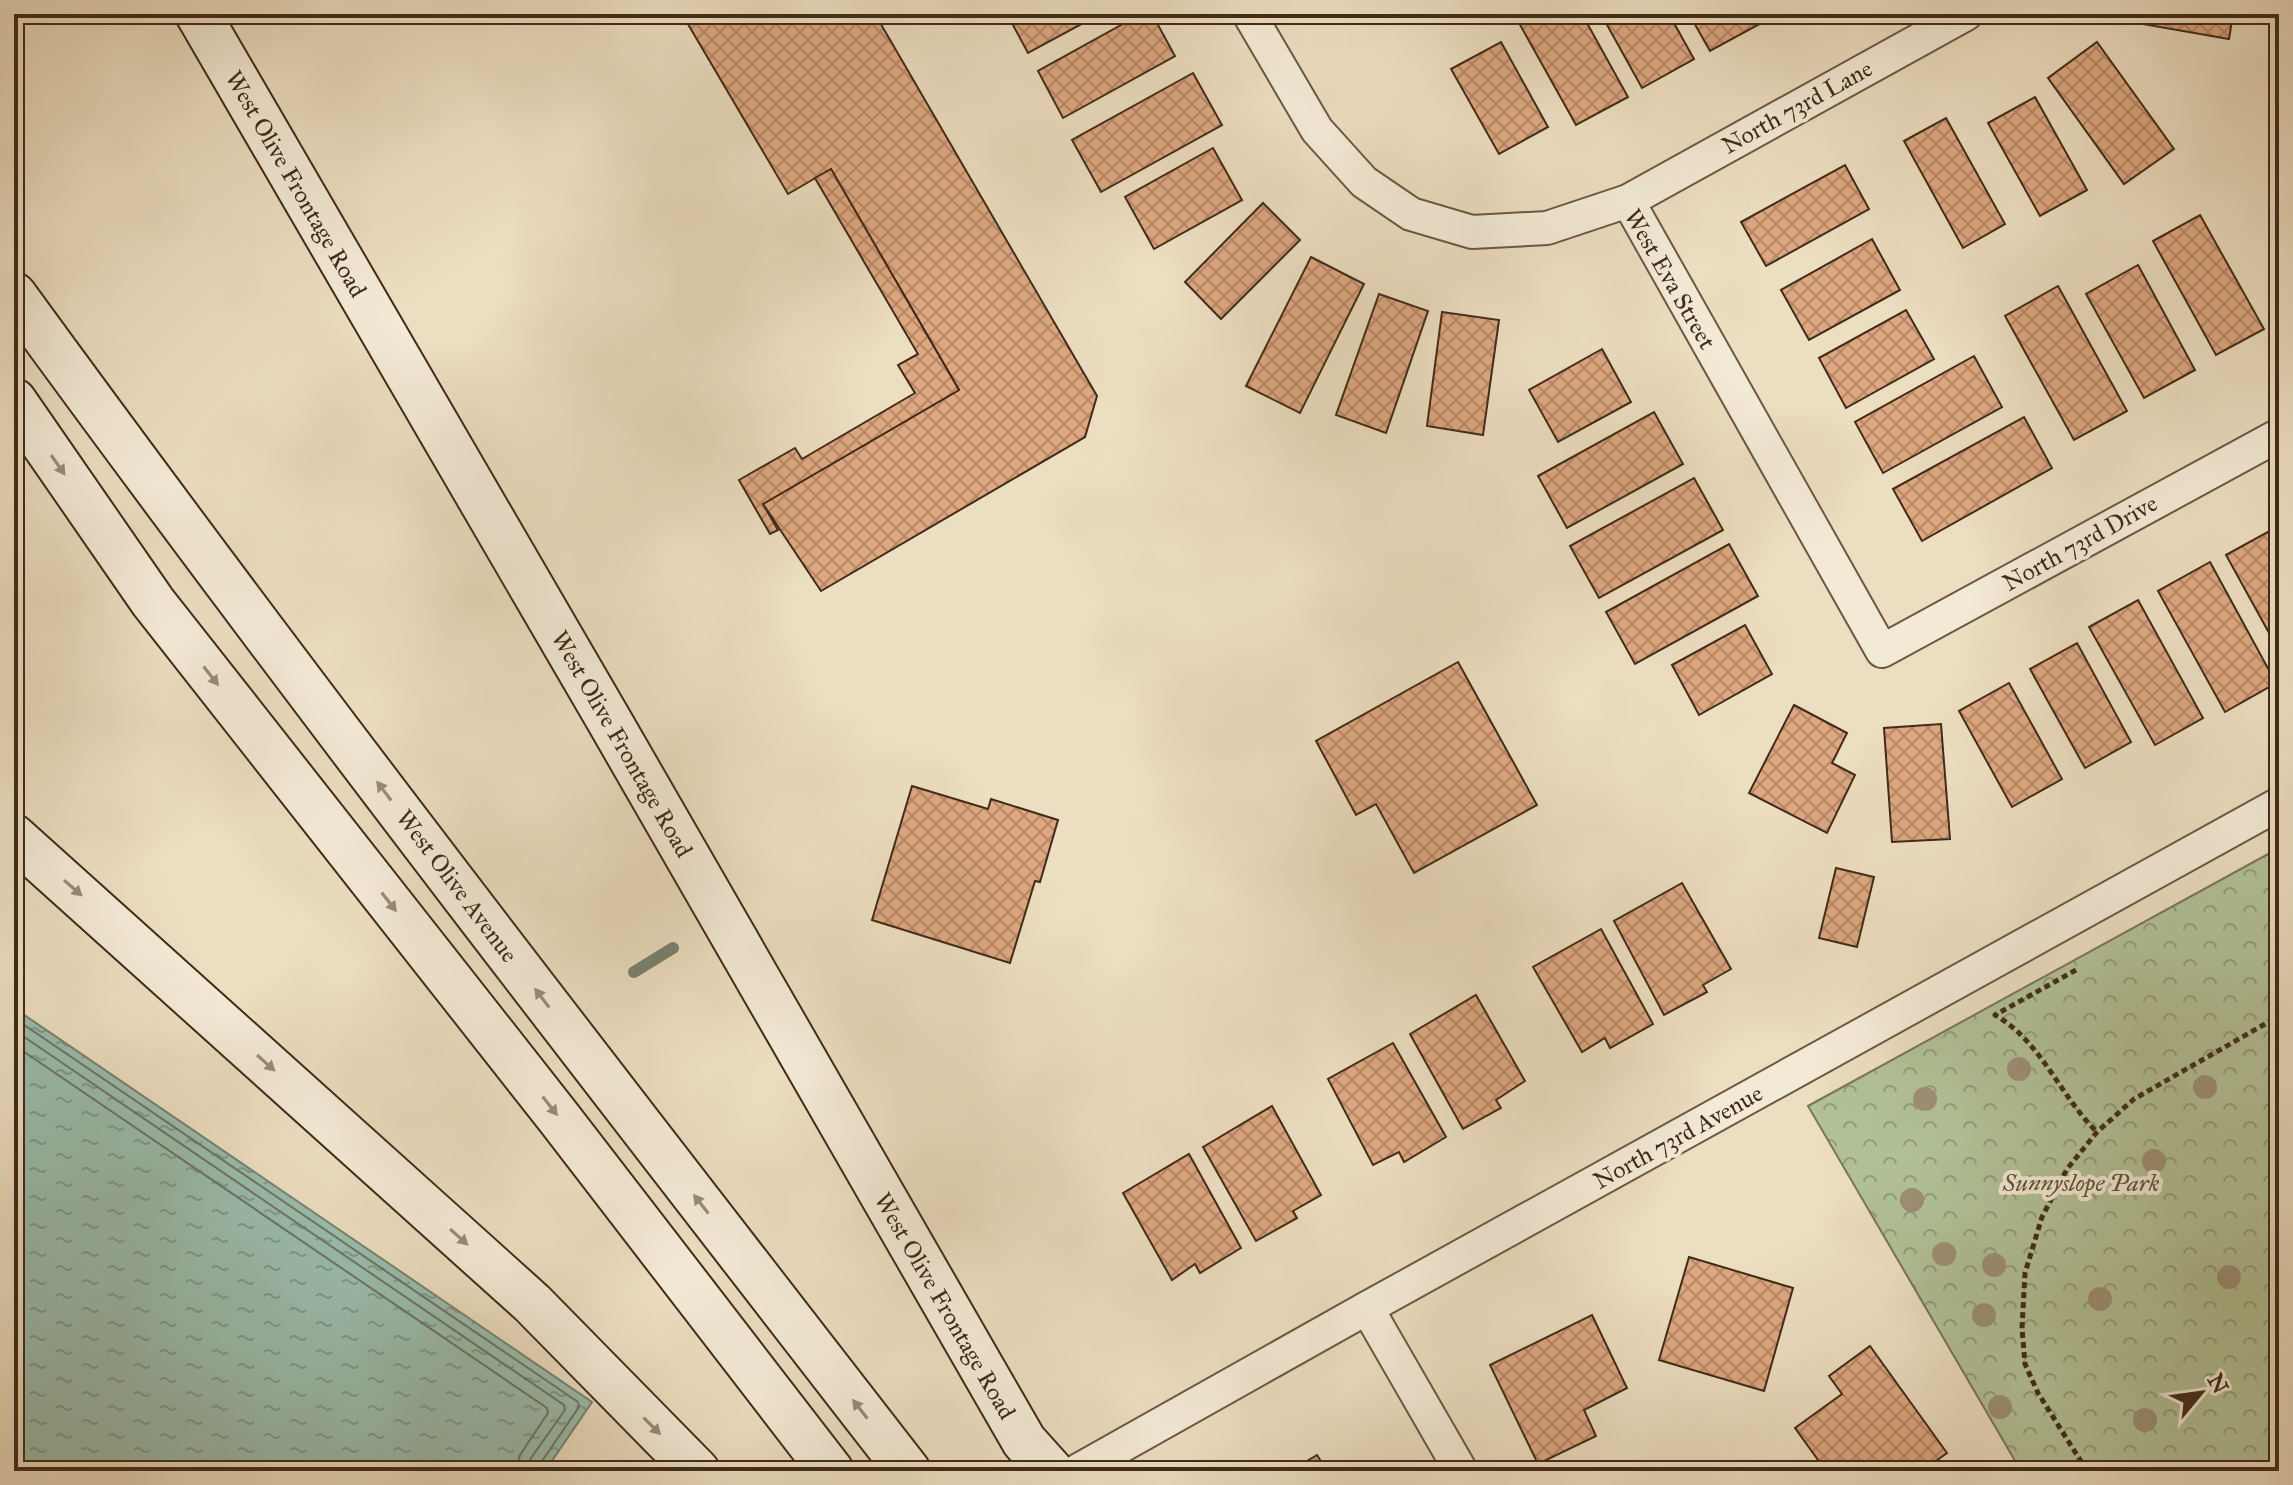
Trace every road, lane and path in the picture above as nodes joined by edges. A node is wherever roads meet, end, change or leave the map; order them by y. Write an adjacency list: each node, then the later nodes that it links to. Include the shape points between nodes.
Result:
1 (198, 14): 18 (main road, West Olive Frontage Road, via 993,1389 1024,1441)
2 (1249, 14): 4 (street, West Eva Street, via 1317,130 1364,182 1411,214 1472,232 1547,228)
3 (1966, 14): 4 (street, North 73rd Lane)
4 (1628, 201): 8 (street, West Eva Street)
5 (14, 295): 17 (main road, West Olive Avenue, one-way to 5, via 200,550)
6 (14, 401): 16 (main road, one-way to 16, via 153,602)
7 (2279, 435): 8 (street, North 73rd Drive)
8 (1882, 651)
9 (2279, 804): 14 (street, North 73rd Avenue)
10 (14, 837): 15 (main road, one-way to 15, via 532,1303)
11 (2076, 970): 13 (path, via 1995,1015 2031,1045)
12 (2279, 1016): 13 (path, via 2165,1079)
13 (2097, 1132): 21 (path, via 2067,1169 2042,1217 2025,1273 2022,1328 2025,1364 2038,1393)
14 (1367, 1308): 19 (street, North 73rd Avenue); 20 (street)
15 (697, 1471)
16 (831, 1471)
17 (908, 1471)
18 (1051, 1471)
19 (1077, 1471)
20 (1461, 1471)
21 (2087, 1471)

